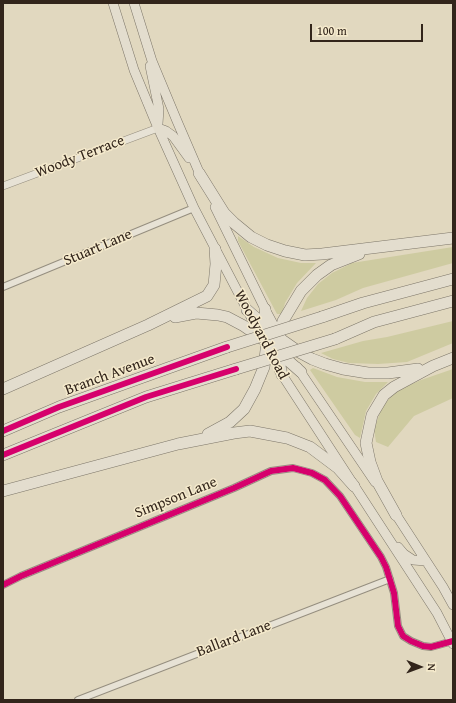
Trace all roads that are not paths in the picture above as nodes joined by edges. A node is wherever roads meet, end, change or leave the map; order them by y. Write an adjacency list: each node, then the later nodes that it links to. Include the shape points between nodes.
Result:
1 (113, 3): 4 (main road, Woodyard Road, via 134,70)
2 (134, 3): 3 (main road, Woodyard Road)
3 (143, 34): 4 (main road, via 159,109); 5 (main road, Woodyard Road, via 167,98)
4 (158, 128): 5 (main road, via 173,136); 6 (street, Woody Terrace); 7 (main road, Woodyard Road)
5 (200, 173): 9 (highway, via 224,213 251,237 267,245 306,255); 14 (main road, Woodyard Road)
6 (3, 186)
7 (194, 208): 10 (main road, Woodyard Road); 12 (street, Stuart Lane)
8 (453, 238): 9 (highway)
9 (384, 246): 18 (highway, via 331,265 316,275 301,291 288,312 283,321)
10 (215, 249): 15 (main road, Woodyard Road); 16 (highway, via 214,285 207,296)
11 (453, 279): 26 (highway, Branch Avenue, bridge, via 363,303 227,347 59,407)
12 (3, 287)
13 (453, 301): 28 (highway, bridge, via 374,322 335,339 146,398)
14 (265, 309): 17 (highway); 18 (main road, Woodyard Road)
15 (247, 310): 17 (highway); 19 (main road, Woodyard Road)
16 (148, 324): 19 (highway, via 187,314 218,315 244,326); 25 (highway)
17 (266, 327): 18 (highway); 19 (highway)
18 (280, 338): 20 (highway); 22 (highway, via 312,359 342,369 388,374); 23 (main road, Woodyard Road)
19 (265, 342): 20 (highway); 24 (main road, Woodyard Road); 27 (highway, via 264,367 244,409 230,422)
20 (278, 353): 23 (highway); 24 (highway)
21 (453, 358): 22 (highway)
22 (433, 366): 31 (highway, via 384,395 369,425 366,444 370,462 377,481)
23 (300, 372): 31 (main road, Woodyard Road)
24 (282, 376): 29 (main road, Woodyard Road)
25 (3, 389)
26 (3, 431)
27 (193, 441): 29 (highway, via 250,431 287,438 310,447 338,468); 30 (highway)
28 (3, 455)
29 (354, 486): 32 (main road, Woodyard Road)
30 (3, 491)
31 (396, 515): 33 (main road, Woodyard Road)
32 (375, 517): 33 (main road, via 404,554 414,560); 37 (main road, Woodyard Road)
33 (426, 561): 36 (main road, Woodyard Road)
34 (390, 579): 35 (street, Simpson Lane, via 381,557 340,496 325,480 293,468 277,470); 37 (street, Simpson Lane, via 398,626 403,636 411,642 431,647); 38 (street, Ballard Lane)
35 (3, 585)
36 (453, 605)
37 (453, 642)
38 (94, 697): 39 (street, Ballard Lane)
39 (78, 700)

